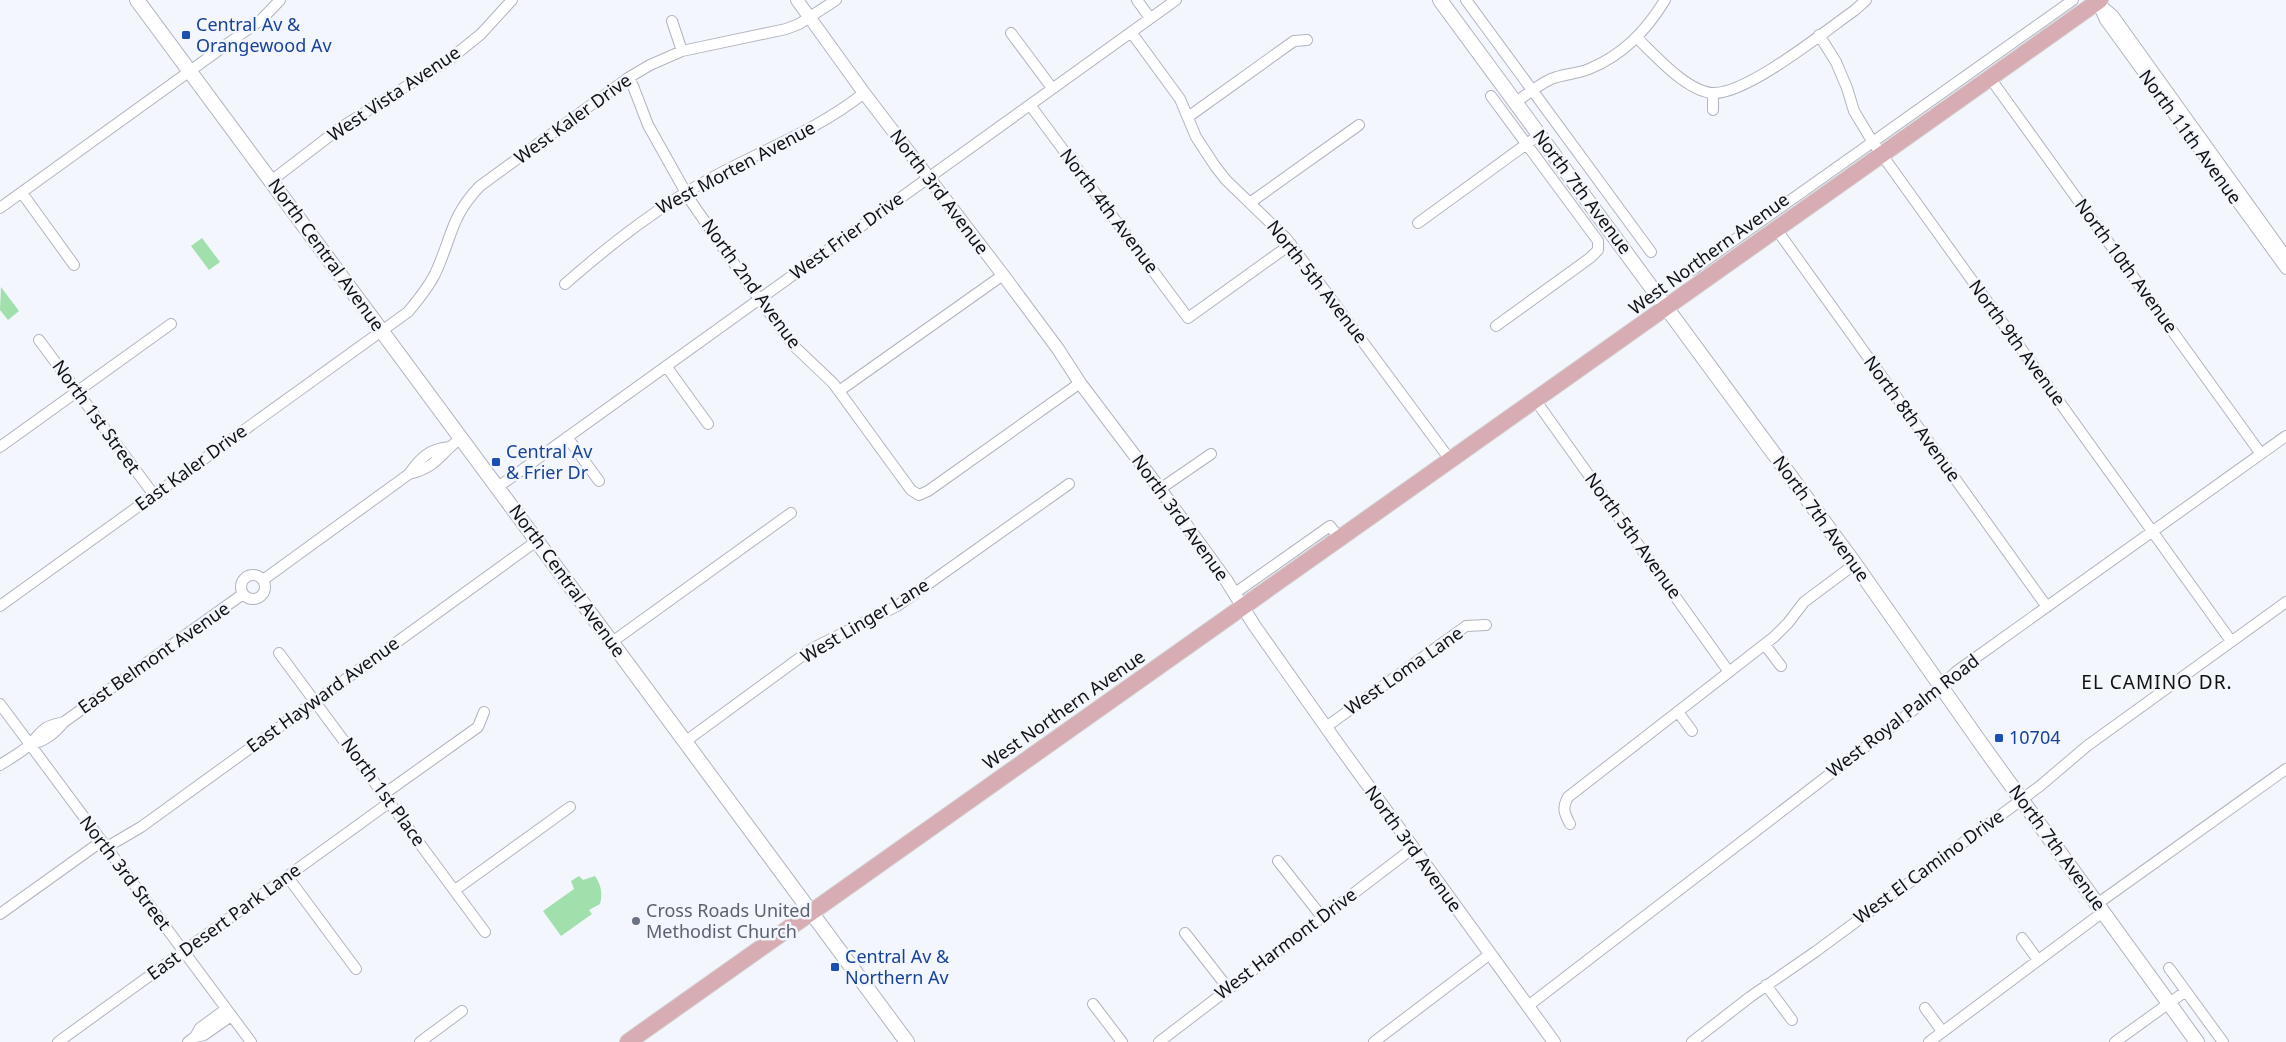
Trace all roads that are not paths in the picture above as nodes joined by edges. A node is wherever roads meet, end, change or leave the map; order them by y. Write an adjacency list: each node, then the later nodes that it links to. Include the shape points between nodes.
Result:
1 (137, 0): 23 (main road, North Central Avenue)
2 (280, 0): 23 (street, via 262,19)
3 (512, 0): 40 (street, West Vista Avenue, via 481,34 450,59 340,128)
4 (797, 0): 14 (street, North 3rd Avenue)
5 (836, 0): 14 (street, West Kaler Drive)
6 (1137, 0): 15 (street)
7 (1176, 0): 15 (street, West Frier Drive)
8 (1440, 0): 31 (main road, North 7th Avenue)
9 (1466, 0): 27 (street, North 7th Avenue)
10 (1665, 0): 20 (street)
11 (1866, 0): 19 (street)
12 (2072, 0): 38 (street, West Northern Avenue)
13 (2098, 1): 25 (main road, West Northern Avenue); 49 (street, North 11th Avenue, via 2113,15); 52 (street, North 11th Avenue, via 2105,20)
14 (810, 17): 22 (street, West Kaler Drive, via 786,29); 28 (street, North 3rd Avenue)
15 (1150, 18): 18 (street, West Frier Drive)
16 (672, 21): 22 (street)
17 (1011, 32): 26 (street)
18 (1131, 32): 26 (street, West Frier Drive); 34 (street, North 5th Avenue, via 1173,89)
19 (1820, 36): 29 (street, via 1756,79 1734,89); 38 (street, North 9th Avenue, via 1848,88 1854,111)
20 (1637, 38): 27 (street, via 1605,61 1587,70 1552,79); 29 (street, via 1674,74)
21 (1307, 40): 34 (street, via 1294,41)
22 (682, 51): 24 (street, West Kaler Drive)
23 (190, 72): 40 (main road, North Central Avenue); 42 (street)
24 (628, 78): 41 (street, North 2nd Avenue, via 651,131); 59 (street, West Kaler Drive, via 480,186 461,208 435,275 408,312)
25 (1990, 78): 38 (main road, West Northern Avenue); 72 (street, North 10th Avenue)
26 (1052, 88): 32 (street, West Frier Drive)
27 (1533, 90): 31 (street); 48 (street, North 7th Avenue)
28 (864, 93): 39 (street, North 3rd Avenue); 41 (street, West Morten Avenue, via 822,122)
29 (1713, 93): 33 (street)
30 (1491, 96): 37 (street)
31 (1516, 103): 36 (main road, North 7th Avenue)
32 (1030, 105): 39 (street, West Frier Drive); 47 (street, North 4th Avenue, via 1188,318)
33 (1713, 110)
34 (1188, 117): 43 (street, North 5th Avenue, via 1215,166)
35 (1359, 125): 43 (street)
36 (1539, 135): 37 (street); 56 (main road, North 7th Avenue)
37 (1526, 144): 45 (street); 58 (street, via 1598,241 1598,250)
38 (1877, 148): 46 (main road, West Northern Avenue); 51 (street, West Northern Avenue); 80 (street, North 9th Avenue)
39 (928, 178): 53 (street, North 3rd Avenue); 55 (street, West Frier Drive)
40 (271, 181): 59 (main road, North Central Avenue)
41 (686, 192): 54 (street, West Morten Avenue, via 622,236); 55 (street, North 2nd Avenue)
42 (22, 193): 44 (street); 50 (street)
43 (1252, 202): 47 (street, North 5th Avenue)
44 (0, 208)
45 (1418, 223)
46 (1777, 230): 56 (main road, West Northern Avenue); 90 (street, North 8th Avenue)
47 (1291, 244): 73 (street, North 5th Avenue)
48 (1652, 252)
49 (2286, 256)
50 (74, 265)
51 (1692, 270)
52 (2286, 270)
53 (1003, 275): 62 (street, North 3rd Avenue); 63 (street)
54 (565, 284)
55 (759, 299): 61 (street, West Frier Drive); 63 (street, North 2nd Avenue, via 794,345)
56 (1668, 308): 65 (main road, West Northern Avenue); 83 (main road, North 7th Avenue)
57 (172, 324): 64 (street)
58 (1496, 326)
59 (382, 331): 69 (main road, North Central Avenue); 78 (street, East Kaler Drive)
60 (39, 340): 64 (street, North 1st Street)
61 (666, 366): 66 (street); 68 (street, West Frier Drive)
62 (1080, 383): 63 (street, North 2nd Avenue, via 919,495 911,490); 77 (street, North 3rd Avenue)
63 (839, 391)
64 (77, 392): 70 (street); 78 (street, North 1st Street)
65 (1536, 401): 73 (main road, West Northern Avenue); 97 (street, North 5th Avenue)
66 (708, 424)
67 (2286, 436): 72 (street, West Royal Palm Road)
68 (567, 437): 74 (street); 76 (street, West Frier Drive)
69 (461, 438): 76 (main road, North Central Avenue); 84 (street, East Belmont Avenue, via 424,471 409,474)
70 (0, 447)
71 (1211, 454): 77 (street)
72 (2261, 454): 80 (street, West Royal Palm Road)
73 (1450, 461): 81 (main road, West Northern Avenue)
74 (599, 481)
75 (1068, 484): 105 (street, West Linger Lane, via 897,606 818,645)
76 (498, 487): 82 (main road, North Central Avenue)
77 (1160, 490): 85 (street, North 3rd Avenue)
78 (154, 495): 88 (street, East Kaler Drive)
79 (791, 513): 93 (street)
80 (2154, 532): 90 (street, West Royal Palm Road); 92 (street, North 9th Avenue)
81 (1340, 539): 85 (street, via 1330,526); 89 (main road, West Northern Avenue)
82 (538, 540): 93 (main road, North Central Avenue); 99 (street, East Hayward Avenue)
83 (1855, 564): 94 (street, via 1804,602 1788,623); 98 (main road, North 7th Avenue)
84 (263, 580): 86 (street, East Belmont Avenue, via 265,586 258,598 252,599); 86 (street, East Belmont Avenue, via 250,575 244,578 241,584)
85 (1235, 593): 89 (street, North 3rd Avenue)
86 (243, 594): 106 (street, East Belmont Avenue, via 64,722 48,726 38,733)
87 (2286, 602): 92 (street, West El Camino Drive)
88 (0, 606)
89 (1243, 607): 103 (street, North 3rd Avenue); 119 (main road, West Northern Avenue)
90 (2047, 608): 98 (street, West Royal Palm Road, via 1957,671)
91 (1486, 625): 103 (street, West Loma Lane, via 1466,626)
92 (2231, 641): 110 (street, West El Camino Drive, via 2087,746)
93 (612, 642): 105 (main road, North Central Avenue)
94 (1764, 644): 96 (street); 97 (street)
95 (279, 653): 99 (street, North 1st Place)
96 (1781, 666)
97 (1729, 672): 102 (street)
98 (1941, 686): 110 (main road, North 7th Avenue); 135 (street, West Royal Palm Road)
99 (315, 701): 109 (street, North 1st Place); 113 (street, East Hayward Avenue, via 142,827)
100 (0, 704): 106 (street, North 3rd Street)
101 (484, 712): 109 (street, East Desert Park Lane, via 478,727)
102 (1678, 712): 104 (street); 112 (street, via 1568,797 1564,812)
103 (1326, 727): 114 (street, North 3rd Avenue)
104 (1692, 731)
105 (686, 741): 119 (main road, North Central Avenue)
106 (29, 745): 107 (street, East Belmont Avenue); 113 (street, North 3rd Street)
107 (0, 765)
108 (2286, 769): 118 (street)
109 (387, 798): 116 (street, East Desert Park Lane); 117 (street, North 1st Place)
110 (2022, 799): 118 (main road, North 7th Avenue); 130 (street, West El Camino Drive)
111 (570, 807): 117 (street)
112 (1570, 824)
113 (104, 844): 120 (street, East Hayward Avenue); 125 (street, North 3rd Street)
114 (1413, 848): 121 (street, West Harmont Drive); 126 (street, North 3rd Avenue)
115 (1278, 861): 121 (street)
116 (287, 876): 125 (street, East Desert Park Lane); 129 (street)
117 (455, 890): 122 (street, North 1st Place)
118 (2100, 908): 127 (street); 133 (main road, North 7th Avenue)
119 (811, 913): 145 (main road, West Northern Avenue); 146 (main road, North Central Avenue)
120 (0, 914)
121 (1322, 917): 131 (street, West Harmont Drive)
122 (485, 932)
123 (1185, 933): 131 (street)
124 (2022, 938): 127 (street)
125 (183, 951): 137 (street, North 3rd Street); 142 (street, East Desert Park Lane)
126 (1490, 954): 135 (street, North 3rd Avenue); 149 (street)
127 (2038, 960): 140 (street)
128 (2169, 968): 132 (street)
129 (356, 969)
130 (1766, 985): 139 (street); 151 (street, West El Camino Drive)
131 (1228, 988): 148 (street, West Harmont Drive)
132 (2186, 990): 133 (street); 155 (street)
133 (2169, 1003): 153 (street); 154 (main road, North 7th Avenue)
134 (1093, 1004): 147 (street)
135 (1528, 1006): 150 (street, North 3rd Avenue)
136 (1925, 1008): 140 (street)
137 (229, 1012): 141 (street, via 204,1035); 143 (street, North 3rd Street)
138 (462, 1012): 144 (street)
139 (1792, 1020)
140 (1942, 1031): 152 (street)
141 (191, 1039)
142 (58, 1042)
143 (250, 1042)
144 (420, 1042)
145 (628, 1042)
146 (907, 1042)
147 (1122, 1042)
148 (1159, 1042)
149 (1374, 1042)
150 (1554, 1042)
151 (1692, 1042)
152 (1929, 1042)
153 (2115, 1042)
154 (2197, 1042)
155 (2223, 1042)

